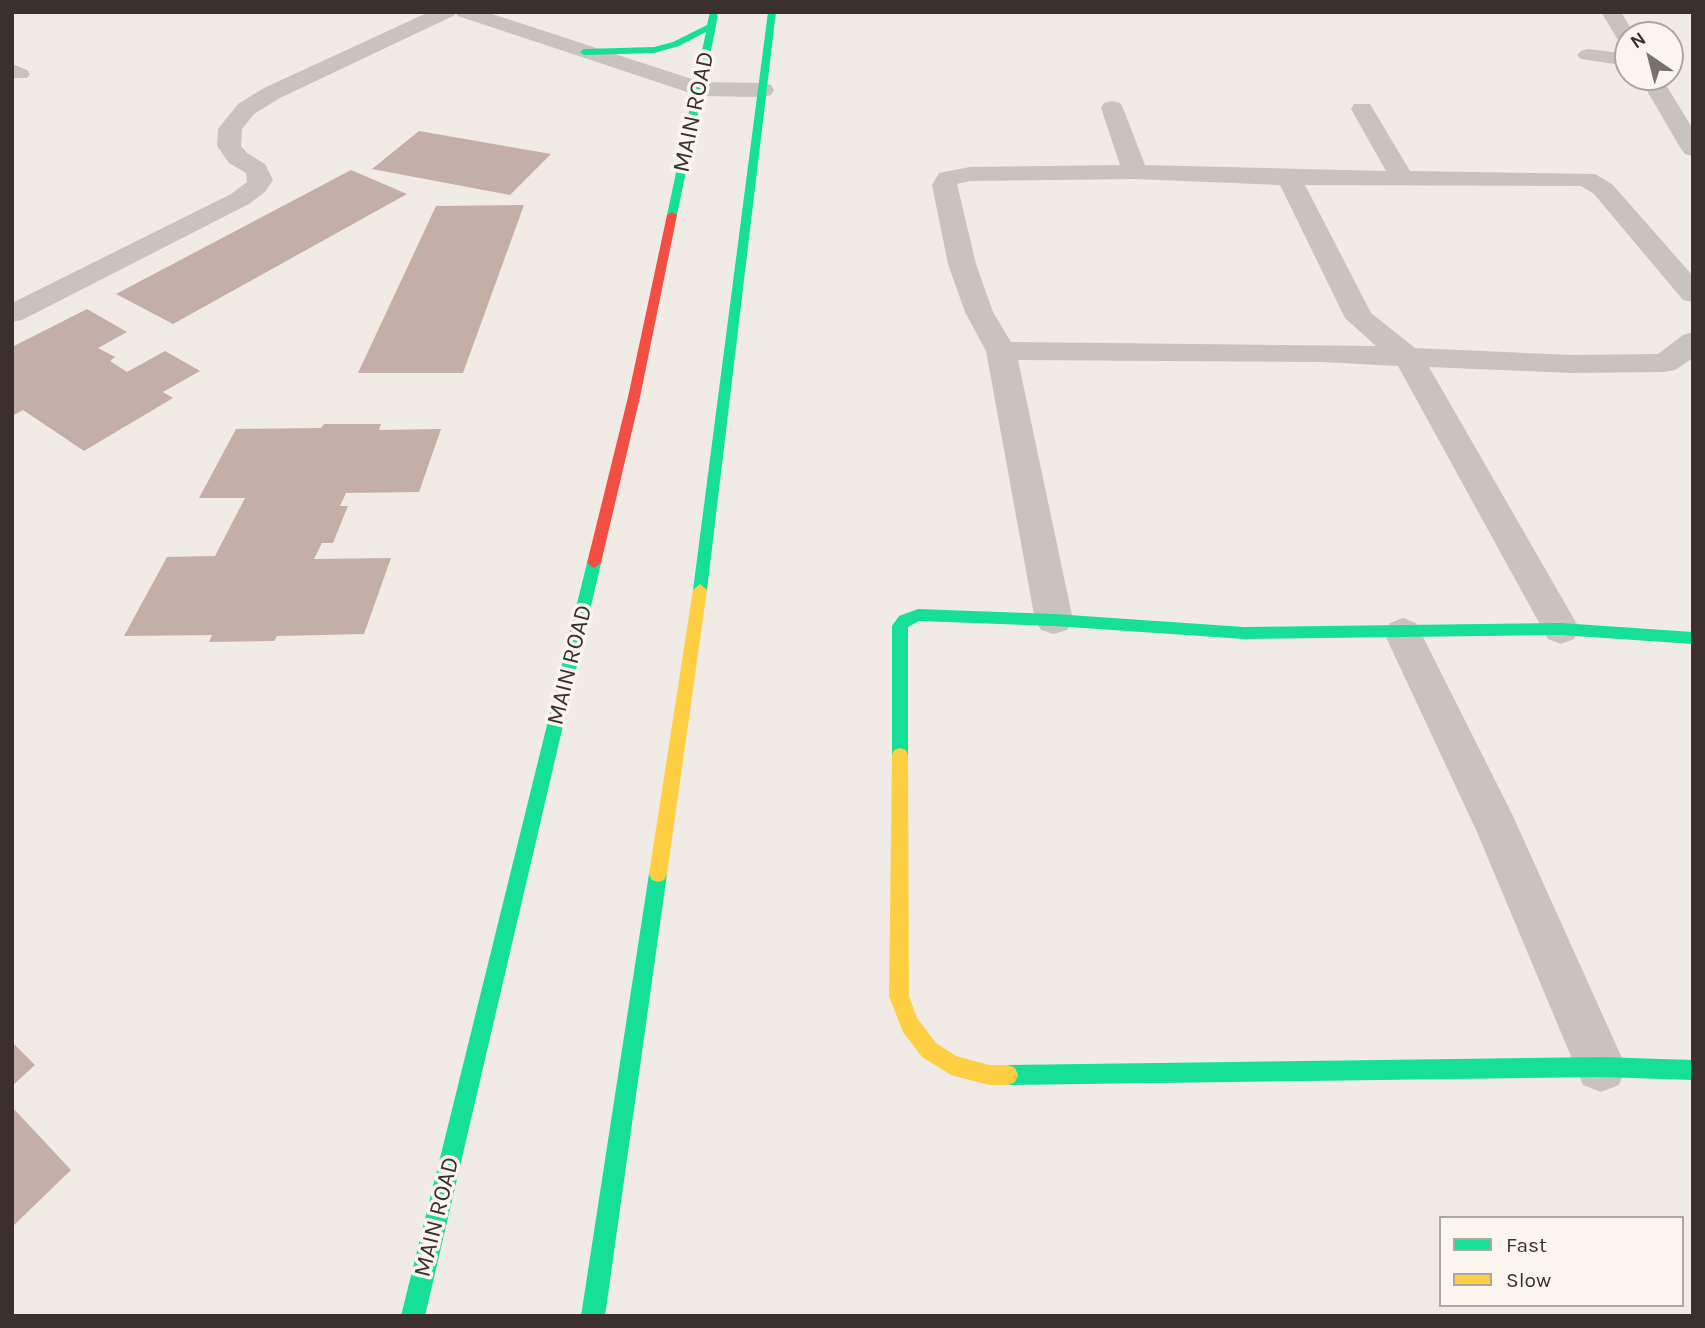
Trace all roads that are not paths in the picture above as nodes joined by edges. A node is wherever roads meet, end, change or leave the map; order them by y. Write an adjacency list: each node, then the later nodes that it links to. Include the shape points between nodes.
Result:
1 (446, 12): 18 (street, via 246,108 230,129 229,146 256,169 261,180 240,199)
2 (465, 12): 5 (street)
3 (772, 12): 9 (main road)
4 (713, 19): 5 (main road, via 676,44 654,50); 8 (main road, MAIN ROAD)
5 (584, 52): 8 (street)
6 (1588, 55): 7 (street)
7 (1614, 58)
8 (699, 89): 9 (street); 28 (main road, MAIN ROAD, via 634,397)
9 (762, 90): 29 (main road, via 706,549)
10 (1658, 91): 13 (street)
11 (1112, 108): 14 (street)
12 (1362, 109): 16 (street)
13 (1693, 149)
14 (1135, 172): 15 (street); 20 (street, via 958,174 944,180 962,264 979,312)
15 (1289, 177): 16 (street); 21 (street, via 1359,318)
16 (1402, 178): 17 (street, via 1592,181)
17 (1693, 294)
18 (12, 314)
19 (1693, 341): 21 (street, via 1664,363)
20 (1001, 351): 21 (street); 22 (street)
21 (1409, 358): 23 (street)
22 (1054, 620): 24 (main road, via 1244,633); 26 (main road, via 918,615 901,622 899,996 910,1026 929,1050 951,1065 989,1075)
23 (1561, 629): 24 (main road); 25 (main road)
24 (1403, 633): 26 (street, via 1498,830)
25 (1690, 640)
26 (1601, 1066): 27 (main road)
27 (1693, 1070)
28 (413, 1316)
29 (593, 1316)

